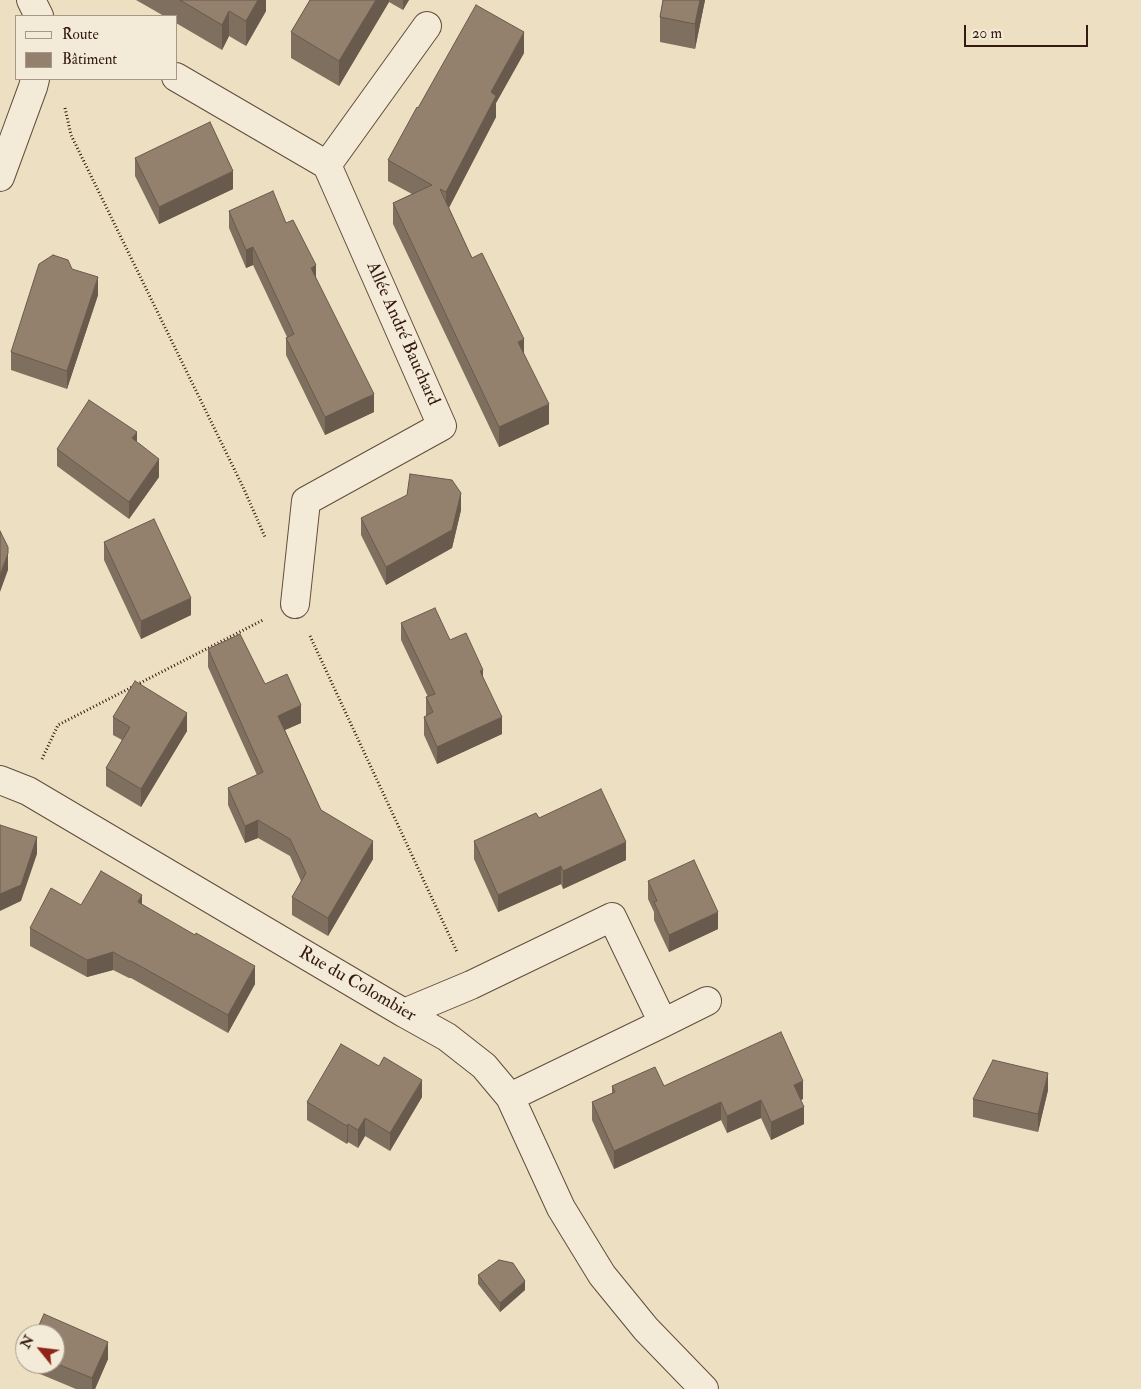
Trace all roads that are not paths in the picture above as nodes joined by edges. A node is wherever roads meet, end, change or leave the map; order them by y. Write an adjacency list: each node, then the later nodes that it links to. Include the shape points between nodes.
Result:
1 (31, 0): 2 (street)
2 (38, 15)
3 (427, 26): 6 (street)
4 (178, 79): 6 (street)
5 (35, 80): 7 (street)
6 (328, 165): 8 (street, Allée André Bauchard, via 442,426 306,501)
7 (0, 178)
8 (295, 604)
9 (0, 780): 11 (street, Rue du Colombier, via 28,791)
10 (707, 1001): 12 (street)
11 (404, 1013): 12 (street, via 471,985 612,917); 13 (street, Rue du Colombier, via 447,1037 484,1066)
12 (663, 1023): 13 (street)
13 (510, 1097): 14 (street, Rue du Colombier, via 561,1208 602,1275 646,1329)
14 (704, 1389)

